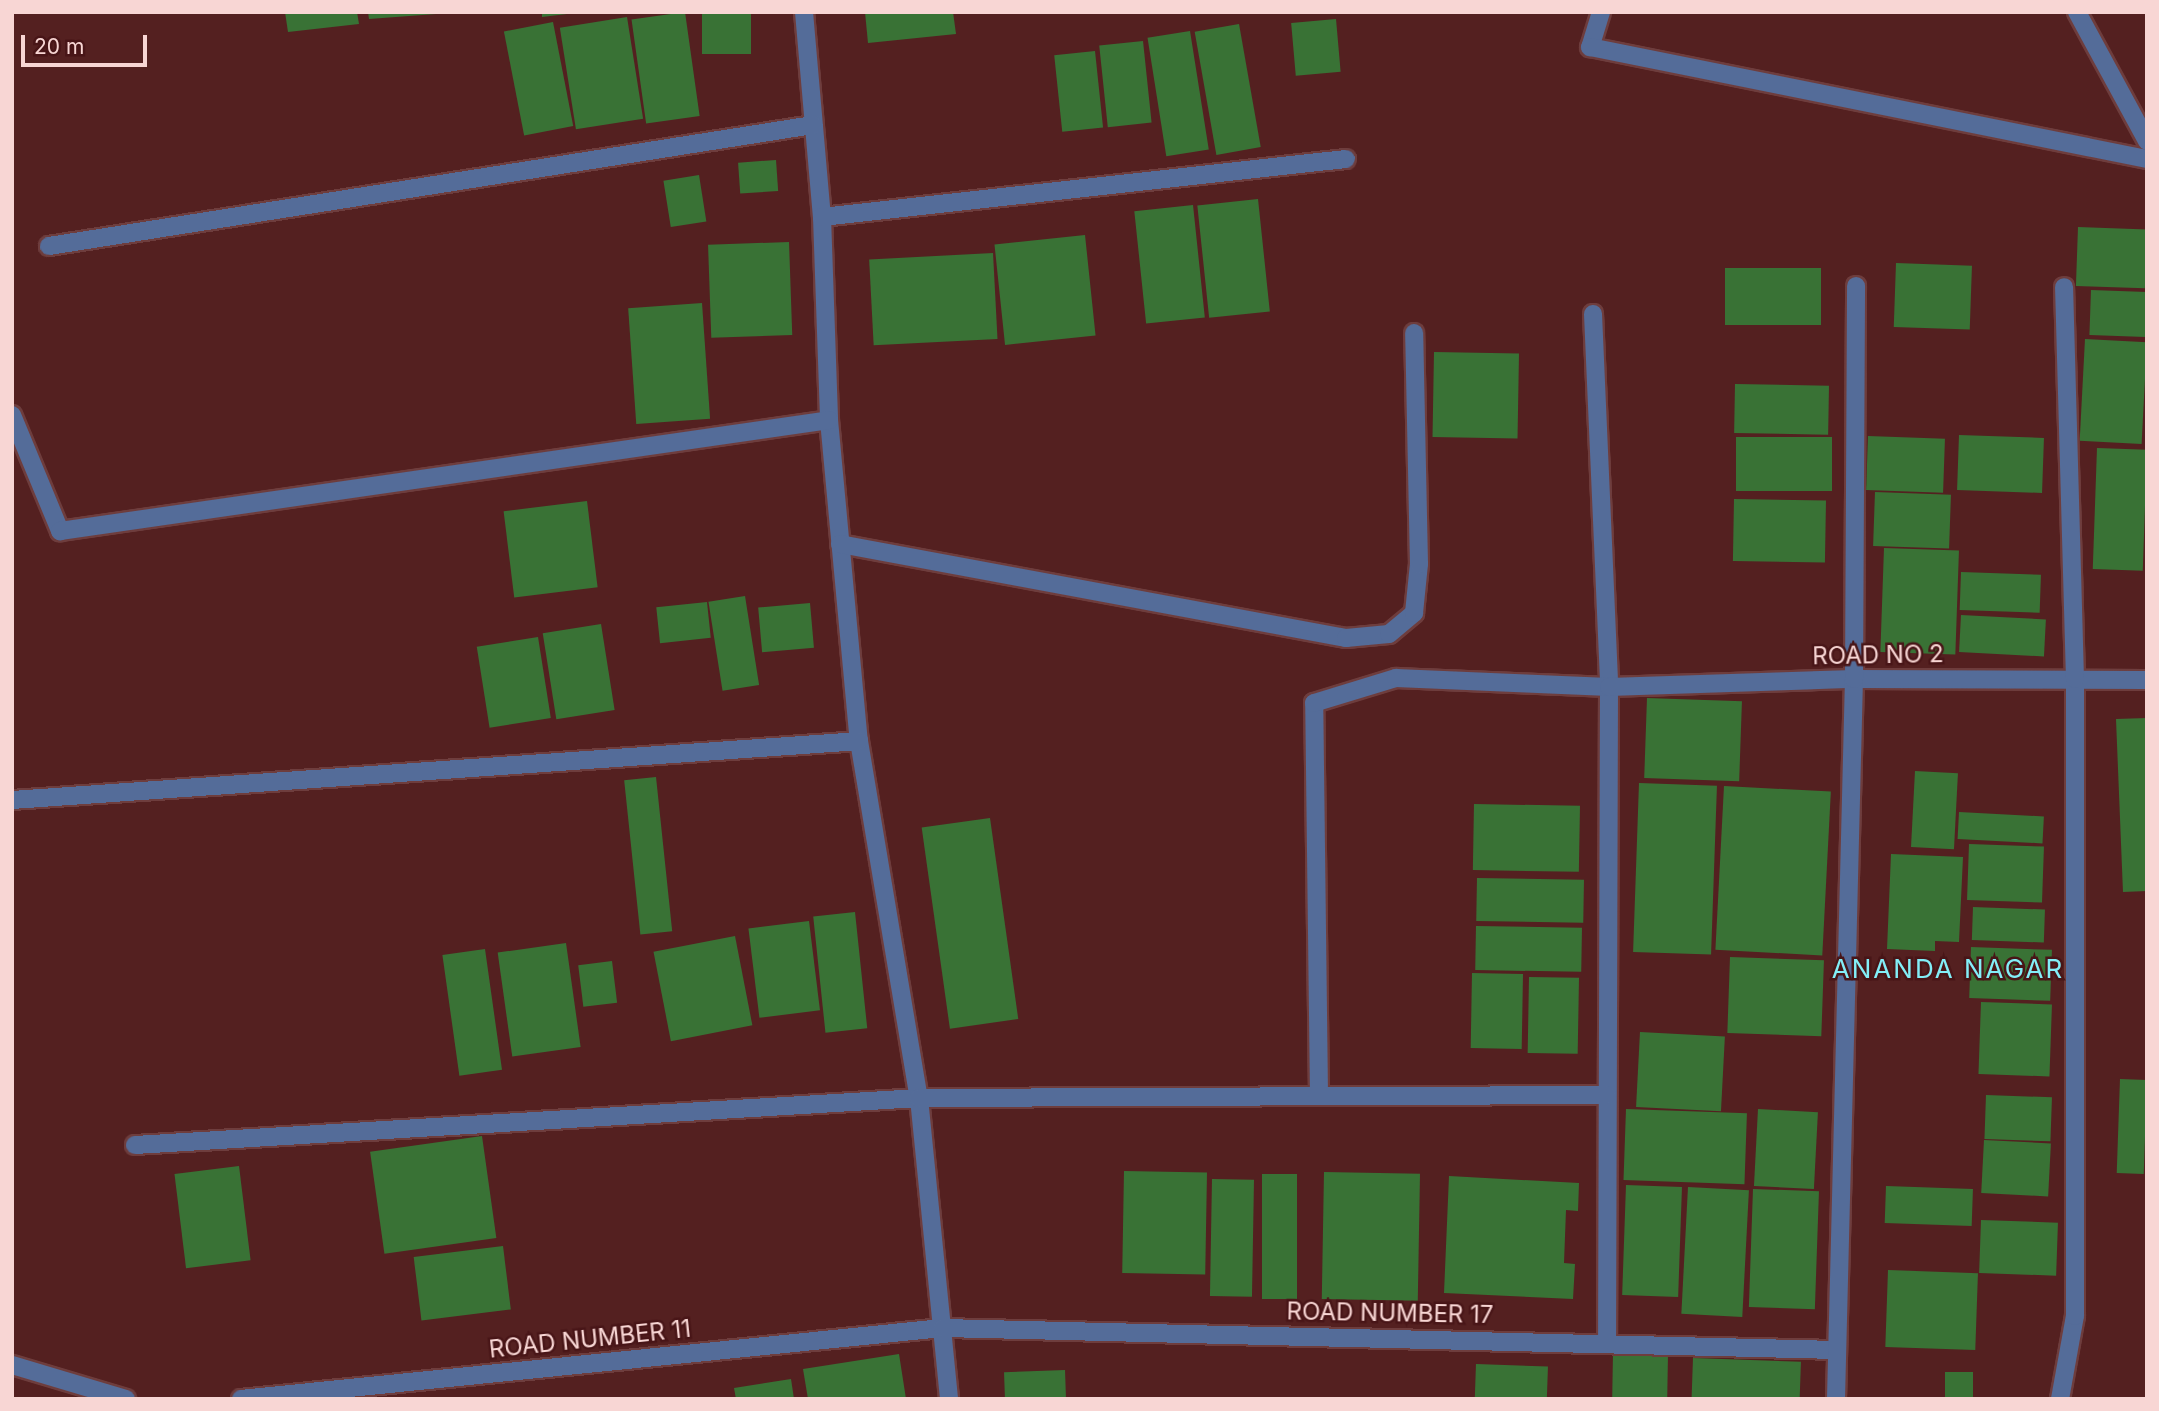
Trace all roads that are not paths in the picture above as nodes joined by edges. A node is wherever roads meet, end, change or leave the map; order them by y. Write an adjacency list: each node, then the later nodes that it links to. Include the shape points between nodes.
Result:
1 (804, 12): 4 (street)
2 (1601, 12): 7 (street, via 1590,47)
3 (2077, 12): 5 (street)
4 (813, 125): 8 (street); 9 (street)
5 (2147, 141)
6 (1346, 159): 8 (street)
7 (2147, 159)
8 (822, 217): 15 (street)
9 (49, 246)
10 (1856, 286): 17 (street)
11 (2064, 287): 18 (street)
12 (1593, 314): 20 (street)
13 (1414, 333): 16 (street, via 1419,564 1414,613 1389,634 1346,638)
14 (12, 415): 15 (street, via 60,531)
15 (829, 420): 16 (street)
16 (841, 544): 21 (street)
17 (1854, 679): 18 (street, ROAD NO 2); 20 (street, ROAD NO 2); 29 (street)
18 (2075, 679): 19 (street, ROAD NO 2); 35 (street, via 2075,1316)
19 (2147, 680)
20 (1609, 687): 23 (street, ROAD NO 2, via 1395,678 1314,704); 24 (street)
21 (859, 741): 22 (street); 25 (street)
22 (12, 800)
23 (1319, 1095): 24 (street); 25 (street)
24 (1607, 1095): 28 (street)
25 (919, 1098): 26 (street); 27 (street)
26 (135, 1144)
27 (943, 1328): 28 (street, ROAD NUMBER 17); 32 (street, ROAD NUMBER 11); 33 (street)
28 (1607, 1342): 29 (street, ROAD NUMBER 17)
29 (1837, 1350): 34 (street)
30 (12, 1365): 31 (street)
31 (125, 1399)
32 (242, 1399)
33 (949, 1399)
34 (1836, 1399)
35 (2060, 1399)

